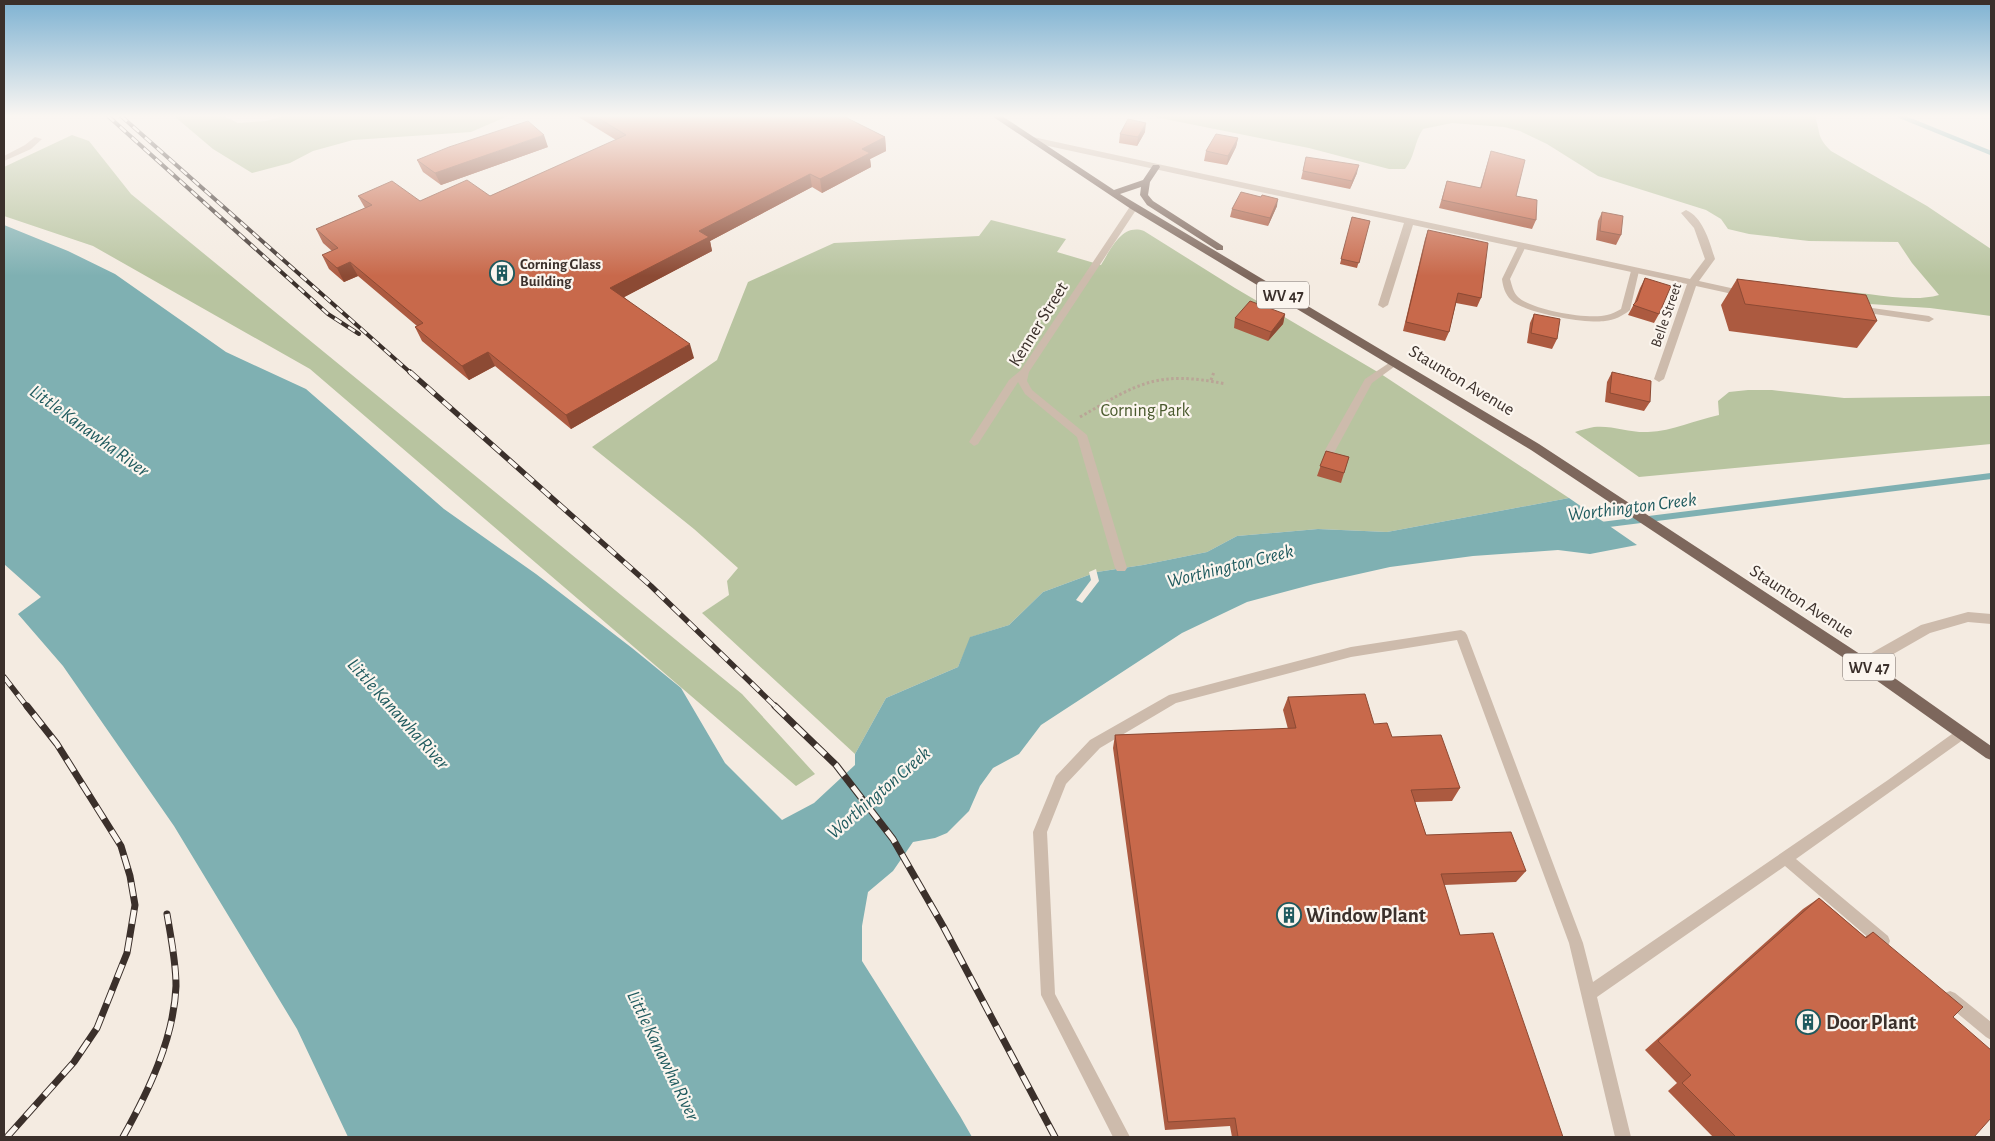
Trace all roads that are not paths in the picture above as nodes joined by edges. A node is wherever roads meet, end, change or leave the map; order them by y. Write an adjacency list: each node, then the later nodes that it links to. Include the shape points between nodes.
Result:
1 (1077, 169): 5 (main road, Staunton Avenue / WV 47)
2 (1155, 169): 4 (main road)
3 (1166, 169): 8 (street, Staunton Avenue)
4 (1146, 182): 5 (main road); 11 (main road, via 1144,195 1150,203 1233,256)
5 (1113, 193): 6 (main road, Staunton Avenue / WV 47)
6 (1134, 207): 11 (main road, Staunton Avenue / WV 47); 18 (lane, Kenner Street)
7 (1686, 213): 12 (street, Belle Street, via 1695,221 1706,242 1710,259)
8 (1409, 222): 9 (street, Staunton Avenue); 14 (street)
9 (1522, 246): 10 (street, Staunton Avenue); 10 (lane, via 1506,280 1509,292 1517,302 1577,318 1614,317 1625,310)
10 (1635, 270): 12 (street, Staunton Avenue)
11 (1258, 281): 17 (main road, Staunton Avenue / WV 47)
12 (1692, 283): 13 (street, Staunton Avenue); 19 (street, Belle Street)
13 (1751, 295)
14 (1383, 305)
15 (1850, 308): 16 (street)
16 (1929, 319)
17 (1395, 362): 21 (lane, via 1368,381); 24 (main road, Staunton Avenue / WV 47, via 1535,447)
18 (1024, 372): 20 (lane, via 1012,382); 22 (lane, Kenner Street, via 1023,387 1082,435)
19 (1659, 379)
20 (974, 442)
21 (1330, 450)
22 (1121, 568)
23 (1991, 619): 24 (street, via 1968,617 1926,629)
24 (1864, 664): 25 (main road, Staunton Avenue / WV 47)
25 (1962, 734): 26 (main road, Staunton Avenue / WV 47); 27 (lane)
26 (1991, 754)
27 (1785, 858): 28 (lane); 30 (lane)
28 (1895, 952)
29 (1940, 989): 31 (lane)
30 (1588, 994): 32 (lane, via 1576,944 1461,635 1351,652 1173,699 1095,744 1061,780 1040,832 1048,995); 33 (lane)
31 (1991, 1032)
32 (1122, 1137)
33 (1623, 1137)

